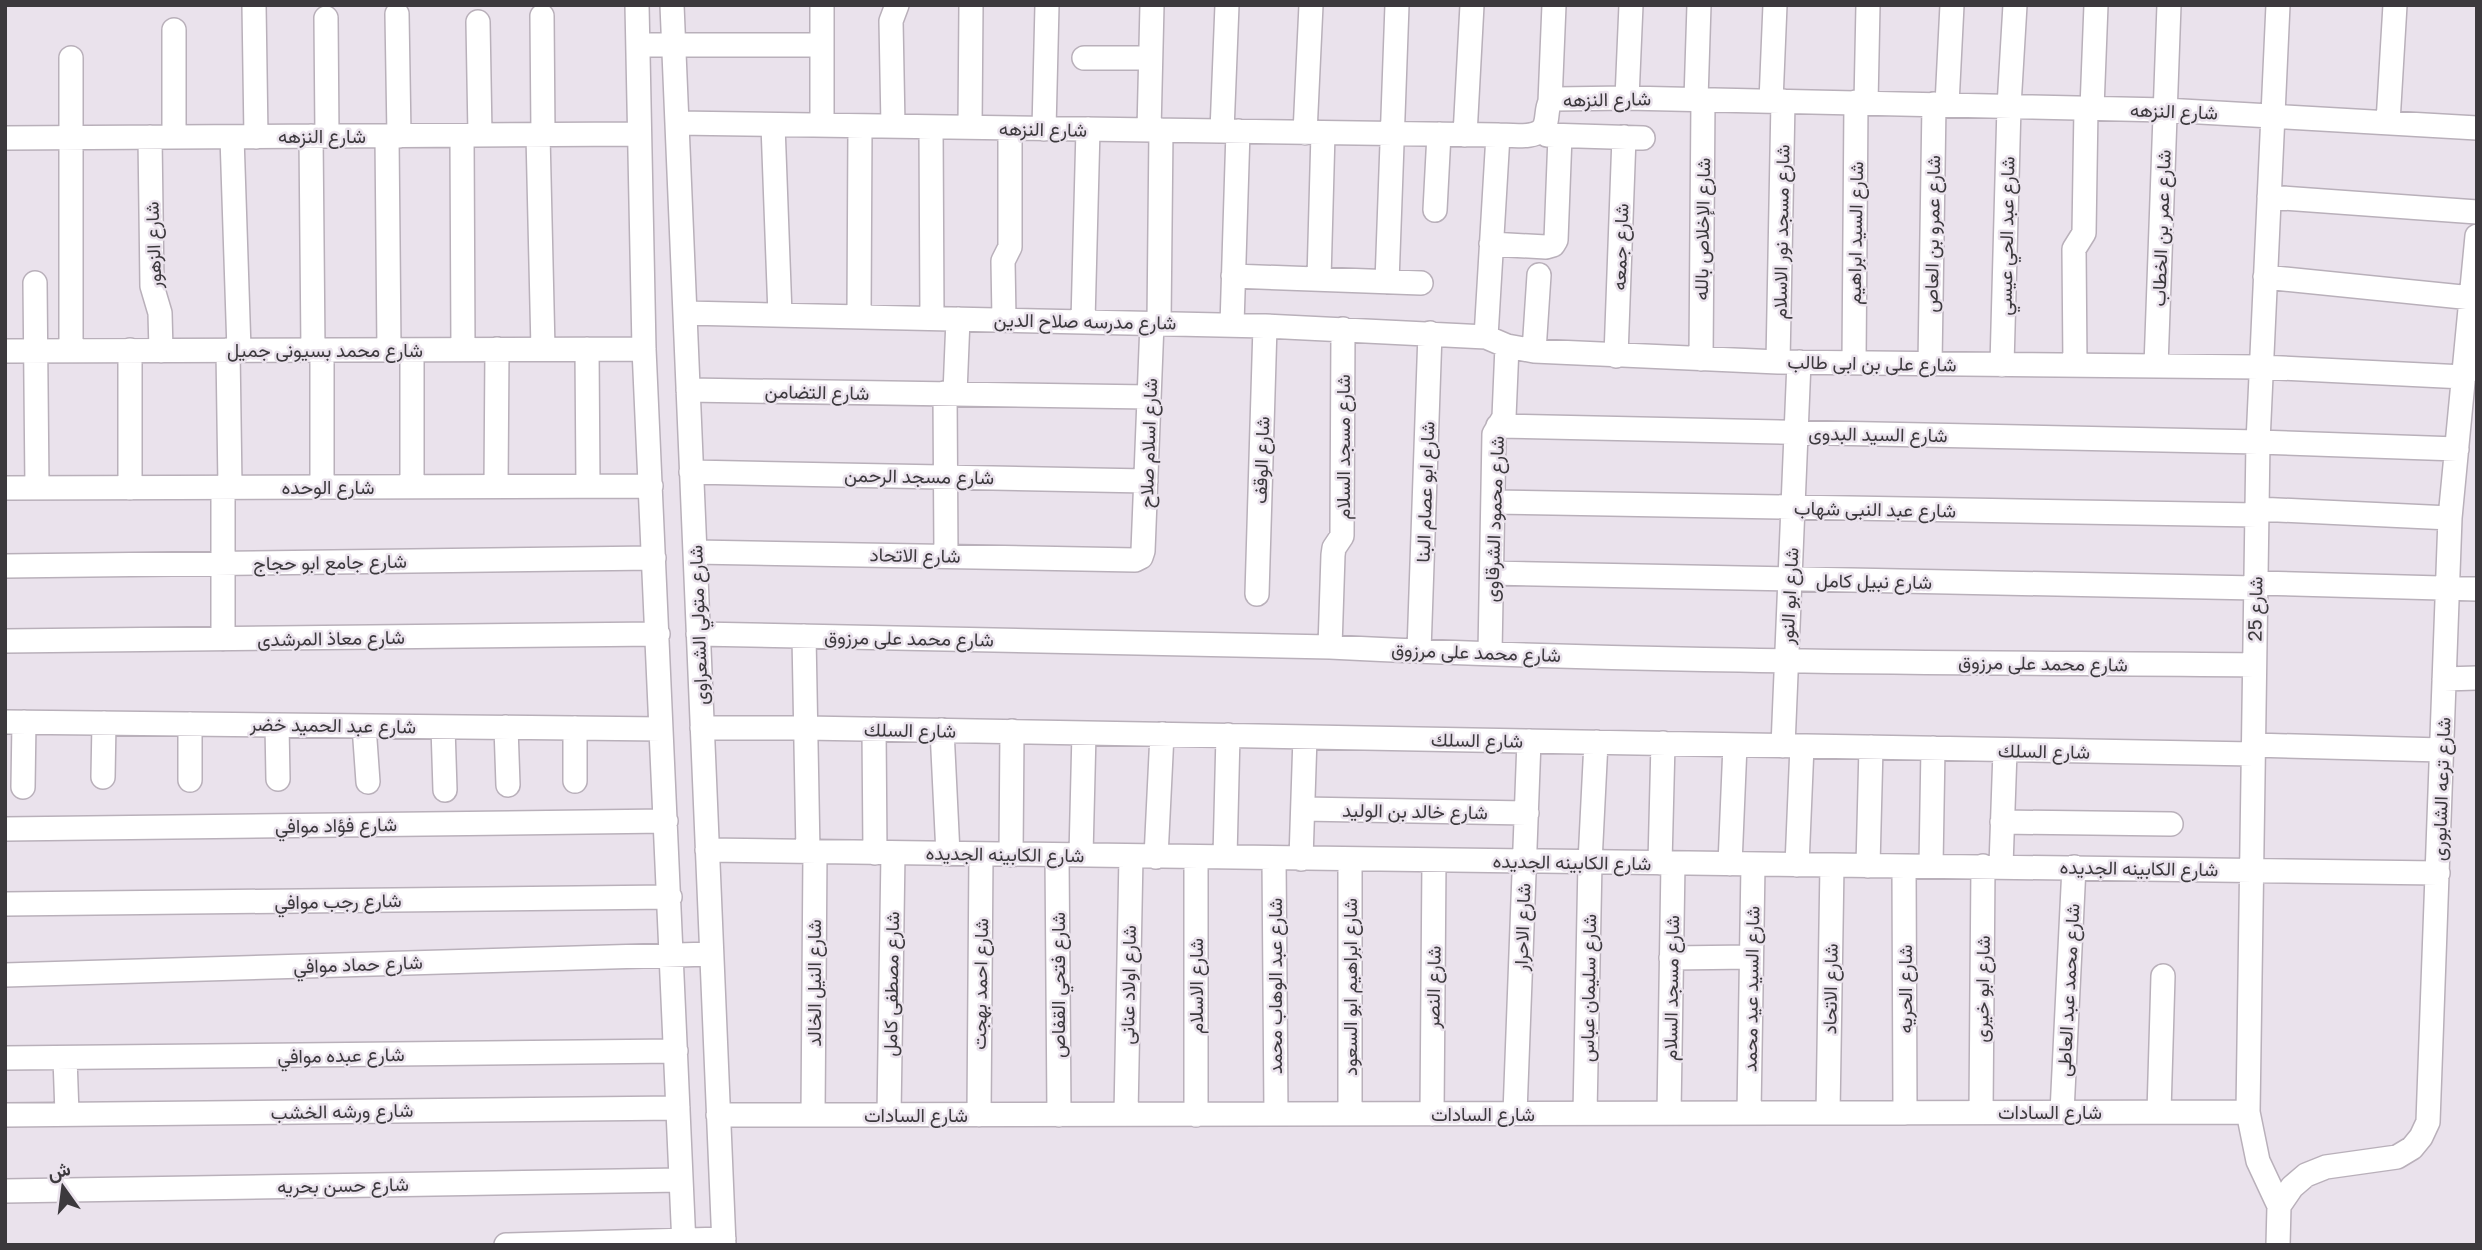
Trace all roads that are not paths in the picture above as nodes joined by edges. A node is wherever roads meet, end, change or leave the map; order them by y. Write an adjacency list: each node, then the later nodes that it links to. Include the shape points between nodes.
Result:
1 (254, 5): 67 (street)
2 (637, 5): 29 (street)
3 (672, 5): 30 (street, شارع متولي الشعراوى)
4 (822, 5): 31 (street)
5 (897, 5): 50 (street, via 891,21)
6 (971, 5): 52 (street)
7 (1047, 5): 54 (street)
8 (1152, 5): 34 (street, شارع اسلام صلاح)
9 (1227, 5): 58 (street)
10 (1311, 5): 59 (street)
11 (1397, 5): 61 (street)
12 (1472, 5): 65 (street)
13 (1554, 5): 38 (street)
14 (1630, 5): 35 (street)
15 (1699, 5): 36 (street, شارع الإخلاص بالله)
16 (1776, 5): 37 (street, شارع مسجد نور الاسلام)
17 (1868, 5): 39 (street, شارع السيد ابراهيم)
18 (1952, 5): 40 (street, شارع عمرو بن العاص)
19 (2015, 5): 41 (street, شارع عبد الحي عيسي)
20 (2096, 5): 42 (street)
21 (2169, 5): 43 (street, شارع عمر بن الخطاب)
22 (2278, 5): 44 (street, شارع 25)
23 (2395, 5): 45 (street)
24 (397, 14): 69 (street)
25 (542, 16): 64 (street)
26 (326, 18): 68 (street)
27 (478, 22): 70 (street)
28 (174, 30): 72 (street)
29 (638, 45): 30 (street); 60 (street)
30 (675, 45): 31 (street); 46 (street, شارع متولي الشعراوى)
31 (822, 45): 48 (street)
32 (71, 58): 75 (street)
33 (1084, 58): 34 (street)
34 (1150, 58): 57 (street, شارع اسلام صلاح)
35 (1627, 98): 36 (street, شارع النزهه); 38 (street, شارع النزهه, via 1556,99)
36 (1699, 99): 37 (street, شارع النزهه); 118 (street, شارع الإخلاص بالله)
37 (1777, 101): 39 (street, شارع النزهه); 119 (street, شارع مسجد نور الاسلام)
38 (1550, 103): 63 (street, شارع النزهه, via 1545,125)
39 (1861, 103): 40 (street, شارع النزهه); 120 (street, شارع السيد ابراهيم)
40 (1940, 104): 41 (street, شارع النزهه); 121 (street, شارع عمرو بن العاص)
41 (2009, 106): 42 (street, شارع النزهه); 122 (street, شارع عبد الحي عيسي)
42 (2089, 108): 43 (street, شارع النزهه); 123 (street, via 2084,233 2074,249)
43 (2165, 110): 44 (street, شارع النزهه); 124 (street, شارع عمر بن الخطاب)
44 (2273, 116): 45 (street, شارع النزهه); 76 (street, شارع 25)
45 (2388, 122): 55 (street, شارع النزهه)
46 (677, 123): 47 (street, شارع النزهه); 89 (street, شارع متولي الشعراوى)
47 (773, 125): 48 (street, شارع النزهه); 90 (street)
48 (822, 125): 49 (street, شارع النزهه)
49 (860, 126): 50 (street, شارع النزهه); 91 (street)
50 (893, 126): 51 (street, شارع النزهه)
51 (931, 127): 52 (street, شارع النزهه); 92 (street)
52 (970, 127): 53 (street, شارع النزهه)
53 (1010, 128): 54 (street, شارع النزهه); 94 (street, via 1010,247 1003,261)
54 (1044, 128): 56 (street, شارع النزهه)
55 (2477, 128)
56 (1088, 129): 57 (street, شارع النزهه); 95 (street)
57 (1155, 130): 58 (street, شارع النزهه); 96 (street, شارع اسلام صلاح)
58 (1230, 131): 59 (street, شارع النزهه); 82 (street)
59 (1314, 133): 61 (street, شارع النزهه); 84 (street)
60 (638, 134): 64 (street, شارع النزهه); 107 (street)
61 (1392, 134): 62 (street, شارع النزهه); 85 (street)
62 (1439, 134): 65 (street, شارع النزهه); 77 (street)
63 (1551, 134): 66 (street, شارع النزهه); 80 (street, via 1556,240 1546,247); 117 (street, شارع جمعه, via 1633,138)
64 (540, 135): 70 (street, شارع النزهه); 105 (street)
65 (1465, 135): 66 (street, شارع النزهه)
66 (1498, 135): 80 (street)
67 (256, 136): 68 (street, شارع النزهه); 73 (street, شارع النزهه)
68 (319, 136): 69 (street, شارع النزهه); 109 (street)
69 (393, 136): 70 (street, شارع النزهه); 110 (street)
70 (471, 136): 103 (street)
71 (150, 137): 72 (street, شارع النزهه); 75 (street, شارع النزهه); 115 (street, شارع الزهور, via 152,294 160,313)
72 (174, 137): 73 (street, شارع النزهه)
73 (232, 137): 108 (street)
74 (5, 138): 75 (street, شارع النزهه)
75 (70, 138): 113 (street)
76 (2269, 197): 78 (street); 83 (street, شارع 25)
77 (1435, 211)
78 (2477, 212)
79 (2477, 236): 88 (street, شارع ترعه الشابورى)
80 (1491, 244): 101 (street)
81 (1539, 275): 116 (street)
82 (1233, 276): 84 (street); 97 (street)
83 (2265, 277): 88 (street); 125 (street, شارع 25)
84 (1320, 279): 85 (street)
85 (1387, 282): 87 (street)
86 (35, 283): 112 (street)
87 (1421, 283)
88 (2472, 298): 126 (street, شارع ترعه الشابورى)
89 (685, 313): 90 (street, شارع مدرسه صلاح الدين); 127 (street, شارع متولي الشعراوى)
90 (780, 315): 91 (street, شارع مدرسه صلاح الدين)
91 (859, 317): 92 (street, شارع مدرسه صلاح الدين)
92 (932, 318): 93 (street, شارع مدرسه صلاح الدين)
93 (958, 319): 94 (street, شارع مدرسه صلاح الدين); 128 (street)
94 (1004, 320): 95 (street, شارع مدرسه صلاح الدين)
95 (1083, 321): 96 (street, شارع مدرسه صلاح الدين)
96 (1155, 323): 97 (street, شارع مدرسه صلاح الدين); 129 (street, شارع اسلام صلاح)
97 (1232, 325): 98 (street, شارع مدرسه صلاح الدين)
98 (1265, 326): 99 (street, شارع مدرسه صلاح الدين); 161 (street, شارع الوقف)
99 (1343, 329): 100 (street, شارع مدرسه صلاح الدين); 167 (street, شارع مسجد السلام, via 1342,536 1333,555)
100 (1430, 333): 101 (street, شارع مدرسه صلاح الدين); 168 (street, شارع ابو عصام البنا)
101 (1486, 337): 102 (street, شارع على بن ابى طالب)
102 (1507, 346): 116 (street, شارع على بن ابى طالب); 130 (street, شارع محمود الشرقاوى, via 1504,417)
103 (463, 349): 104 (street, شارع محمد بسيونى جميل); 110 (street, شارع محمد بسيونى جميل)
104 (497, 349): 105 (street, شارع محمد بسيونى جميل); 139 (street)
105 (543, 349): 106 (street, شارع محمد بسيونى جميل)
106 (587, 349): 107 (street, شارع محمد بسيونى جميل); 140 (street)
107 (644, 349): 137 (street)
108 (234, 350): 109 (street, شارع محمد بسيونى جميل); 115 (street, شارع محمد بسيونى جميل); 141 (street)
109 (318, 350): 110 (street, شارع محمد بسيونى جميل); 142 (street)
110 (400, 350): 138 (street)
111 (5, 351): 112 (street, شارع محمد بسيونى جميل)
112 (36, 351): 113 (street, شارع محمد بسيونى جميل); 144 (street)
113 (71, 351): 114 (street, شارع محمد بسيونى جميل)
114 (130, 351): 115 (street, شارع محمد بسيونى جميل); 145 (street)
115 (161, 351)
116 (1534, 351): 117 (street, شارع على بن ابى طالب)
117 (1616, 356): 118 (street, شارع على بن ابى طالب)
118 (1701, 359): 119 (street, شارع على بن ابى طالب)
119 (1789, 362): 120 (street, شارع على بن ابى طالب); 131 (street, شارع ابو النور)
120 (1854, 363): 121 (street, شارع على بن ابى طالب)
121 (1930, 364): 122 (street, شارع على بن ابى طالب)
122 (2003, 365): 123 (street, شارع على بن ابى طالب)
123 (2075, 365): 124 (street, شارع على بن ابى طالب)
124 (2156, 366): 125 (street, شارع على بن ابى طالب)
125 (2260, 367): 126 (street, شارع على بن ابى طالب); 132 (street, شارع 25)
126 (2464, 377): 133 (street, شارع ترعه الشابورى)
127 (688, 390): 128 (street, شارع التضامن); 134 (street, شارع متولي الشعراوى)
128 (950, 393): 129 (street, شارع التضامن); 135 (street)
129 (1149, 397): 136 (street, شارع اسلام صلاح)
130 (1498, 426): 131 (street, شارع السيد البدوى); 146 (street, شارع محمود الشرقاوى)
131 (1796, 432): 132 (street, شارع السيد البدوى); 147 (street, شارع ابو النور)
132 (2258, 442): 133 (street, شارع السيد البدوى); 148 (street, شارع 25)
133 (2457, 449): 149 (street, شارع ترعه الشابورى)
134 (691, 472): 135 (street, شارع مسجد الرحمن); 150 (street, شارع متولي الشعراوى)
135 (946, 477): 136 (street, شارع مسجد الرحمن); 151 (street)
136 (1146, 481): 153 (street, شارع اسلام صلاح, via 1143,551)
137 (651, 485): 140 (street, شارع الوحده); 152 (street)
138 (412, 486): 139 (street, شارع الوحده); 142 (street, شارع الوحده)
139 (496, 486): 140 (street, شارع الوحده)
140 (588, 486)
141 (227, 487): 142 (street, شارع الوحده); 145 (street, شارع الوحده); 154 (street)
142 (322, 487)
143 (5, 488): 144 (street, شارع الوحده)
144 (37, 488): 145 (street, شارع الوحده)
145 (130, 488)
146 (1493, 502): 147 (street, شارع عبد النبى شهاب); 156 (street, شارع محمود الشرقاوى)
147 (1793, 507): 148 (street, شارع عبد النبى شهاب); 157 (street, شارع ابو النور)
148 (2257, 512): 149 (street, شارع عبد النبى شهاب); 158 (street, شارع 25)
149 (2450, 519): 160 (street, شارع ترعه الشابورى)
150 (695, 552): 151 (street, شارع الاتحاد); 163 (street, شارع متولي الشعراوى)
151 (946, 556): 153 (street, شارع الاتحاد)
152 (654, 558): 154 (street, شارع جامع ابو حجاج); 162 (street)
153 (1135, 560)
154 (223, 564): 155 (street, شارع جامع ابو حجاج); 165 (street)
155 (5, 566)
156 (1492, 573): 157 (street, شارع نبيل كامل); 169 (street, شارع محمود الشرقاوى)
157 (1790, 579): 158 (street, شارع نبيل كامل); 170 (street, شارع ابو النور)
158 (2256, 585): 160 (street, شارع نبيل كامل); 171 (street, شارع 25)
159 (2477, 589): 160 (street, شارع نبيل كامل)
160 (2447, 590): 173 (street, شارع ترعه الشابورى)
161 (1256, 594)
162 (658, 634): 165 (street, شارع معاذ المرشدى); 184 (street)
163 (698, 634): 164 (street, شارع محمد على مرزوق); 182 (street, شارع متولي الشعراوى)
164 (804, 636): 167 (street, شارع محمد على مرزوق); 183 (street, شارع النيل الخالد)
165 (223, 639): 166 (street, شارع معاذ المرشدى)
166 (5, 641)
167 (1330, 647): 168 (street, شارع محمد على مرزوق)
168 (1419, 651): 169 (street, شارع محمد على مرزوق)
169 (1490, 653): 170 (street, شارع محمد على مرزوق)
170 (1786, 660): 171 (street, شارع محمد على مرزوق); 196 (street, شارع ابو النور)
171 (2254, 665): 199 (street, شارع 25)
172 (2477, 678): 173 (street)
173 (2444, 679): 200 (street, شارع ترعه الشابورى)
174 (14, 722): 175 (street, شارع عبد الحميد خضر); 208 (street)
175 (104, 723): 176 (street, شارع عبد الحميد خضر); 202 (street)
176 (190, 723): 177 (street, شارع عبد الحميد خضر); 204 (street)
177 (276, 725): 178 (street, شارع عبد الحميد خضر); 203 (street)
178 (364, 726): 179 (street, شارع عبد الحميد خضر); 206 (street)
179 (443, 727): 180 (street, شارع عبد الحميد خضر); 209 (street)
180 (506, 727): 181 (street, شارع عبد الحميد خضر); 207 (street)
181 (575, 728): 184 (street, شارع عبد الحميد خضر); 205 (street)
182 (702, 728): 183 (street, شارع السلك); 216 (street, شارع متولي الشعراوى)
183 (806, 728): 185 (street, شارع السلك); 217 (street, شارع النيل الخالد)
184 (662, 729): 212 (street)
185 (874, 729): 186 (street, شارع السلك); 218 (street, شارع مصطفى كامل)
186 (942, 730): 187 (street, شارع السلك); 219 (street)
187 (1012, 731): 188 (street, شارع السلك); 221 (street)
188 (1084, 733): 189 (street, شارع السلك); 223 (street)
189 (1162, 734): 190 (street, شارع السلك); 225 (street)
190 (1228, 735): 191 (street, شارع السلك); 227 (street)
191 (1305, 737): 192 (street, شارع السلك); 210 (street)
192 (1529, 741): 193 (street, شارع السلك); 211 (street, شارع الاحرار)
193 (1596, 742): 194 (street, شارع السلك); 233 (street, شارع سليمان عباس)
194 (1663, 743): 195 (street, شارع السلك); 234 (street, شارع مسجد السلام)
195 (1735, 745): 196 (street, شارع السلك); 235 (street)
196 (1792, 746): 197 (street, شارع السلك); 237 (street, شارع ابو النور)
197 (1871, 747): 198 (street, شارع السلك); 240 (street)
198 (1933, 748): 201 (street, شارع السلك); 239 (street)
199 (2253, 750): 200 (street, شارع السلك); 201 (street, شارع السلك); 244 (street, شارع 25)
200 (2442, 750): 245 (street, شارع ترعه الشابورى)
201 (2005, 751): 213 (street, شارع ابو خيرى)
202 (103, 777)
203 (278, 779)
204 (190, 780)
205 (575, 781)
206 (368, 782)
207 (508, 785)
208 (23, 787)
209 (445, 790)
210 (1303, 809): 211 (street, شارع خالد بن الوليد); 229 (street)
211 (1527, 813): 232 (street, شارع الاحرار)
212 (666, 821): 215 (street, شارع فؤاد موافي); 246 (street)
213 (2002, 822): 214 (street); 242 (street, شارع ابو خيرى)
214 (2171, 824)
215 (5, 829)
216 (707, 850): 217 (street, شارع الكابينه الجديده); 248 (street, شارع متولي الشعراوى)
217 (811, 852): 218 (street, شارع الكابينه الجديده); 275 (street, شارع النيل الخالد)
218 (884, 853): 219 (street, شارع الكابينه الجديده); 276 (street, شارع مصطفى كامل)
219 (948, 854): 220 (street, شارع الكابينه الجديده)
220 (982, 854): 221 (street, شارع الكابينه الجديده); 277 (street, شارع احمد بهجت)
221 (1011, 855): 222 (street, شارع الكابينه الجديده)
222 (1057, 855): 223 (street, شارع الكابينه الجديده); 278 (street, شارع فتحي القفاص)
223 (1081, 855): 224 (street, شارع الكابينه الجديده)
224 (1131, 856): 225 (street, شارع الكابينه الجديده); 268 (street, شارع اولاد عنانى)
225 (1156, 857): 226 (street, شارع الكابينه الجديده)
226 (1196, 857): 227 (street, شارع الكابينه الجديده); 279 (street, شارع الاسلام)
227 (1225, 858): 228 (street, شارع الكابينه الجديده)
228 (1274, 858): 229 (street, شارع الكابينه الجديده); 269 (street, شارع عبد الوهاب محمد)
229 (1301, 859): 230 (street, شارع الكابينه الجديده)
230 (1350, 859): 231 (street, شارع الكابينه الجديده); 270 (street, شارع ابراهيم ابو السعود)
231 (1434, 860): 232 (street, شارع الكابينه الجديده); 271 (street, شارع النصر)
232 (1525, 861): 233 (street, شارع الكابينه الجديده); 262 (street, شارع الاحرار)
233 (1590, 862): 234 (street, شارع الكابينه الجديده); 272 (street, شارع سليمان عباس)
234 (1666, 863): 235 (street, شارع الكابينه الجديده); 251 (street, شارع مسجد السلام)
235 (1730, 864): 236 (street, شارع الكابينه الجديده)
236 (1754, 865): 237 (street, شارع الكابينه الجديده); 250 (street, شارع السيد عيد محمد)
237 (1797, 865): 238 (street, شارع الكابينه الجديده)
238 (1832, 865): 240 (street, شارع الكابينه الجديده); 265 (street, شارع الاتحاد)
239 (1931, 865): 241 (street, شارع الكابينه الجديده); 242 (street, شارع الكابينه الجديده)
240 (1868, 866): 241 (street, شارع الكابينه الجديده)
241 (1904, 866): 266 (street, شارع الحريه)
242 (1992, 866): 243 (street, شارع الكابينه الجديده); 258 (street, شارع ابو خيرى)
243 (2074, 867): 244 (street, شارع الكابينه الجديده); 259 (street, شارع محمد عبد العاطى)
244 (2251, 870): 245 (street, شارع الكابينه الجديده); 261 (street, شارع 25)
245 (2438, 873): 282 (street, شارع ترعه الشابورى, via 2428,1122 2421,1137 2397,1157 2326,1167 2306,1175)
246 (670, 897): 247 (street, شارع رجب موافي); 249 (street)
247 (5, 904)
248 (711, 954): 249 (street, شارع حماد موافي); 274 (street, شارع متولي الشعراوى)
249 (672, 955): 252 (street, شارع حماد موافي); 254 (street)
250 (1751, 957): 251 (street); 264 (street, شارع السيد عيد محمد)
251 (1671, 958): 263 (street, شارع مسجد السلام)
252 (5, 975)
253 (2162, 976): 260 (street)
254 (676, 1051): 256 (street, شارع عبده موافي); 257 (street)
255 (5, 1058): 256 (street, شارع عبده موافي)
256 (65, 1058): 267 (street)
257 (678, 1108): 267 (street, شارع ورشه الخشب); 280 (street)
258 (1981, 1112): 259 (street, شارع السادات); 266 (street, شارع السادات)
259 (2062, 1112): 260 (street, شارع السادات)
260 (2159, 1112): 261 (street, شارع السادات)
261 (2248, 1112): 282 (street, شارع 25, via 2258,1161)
262 (1515, 1113): 271 (street, شارع السادات); 272 (street, شارع السادات)
263 (1669, 1113): 264 (street, شارع السادات); 272 (street, شارع السادات)
264 (1749, 1113): 265 (street, شارع السادات)
265 (1828, 1113): 266 (street, شارع السادات)
266 (1905, 1113)
267 (67, 1114): 273 (street, شارع ورشه الخشب)
268 (1126, 1114): 278 (street, شارع السادات); 279 (street, شارع السادات)
269 (1276, 1114): 270 (street, شارع السادات); 279 (street, شارع السادات)
270 (1350, 1114): 271 (street, شارع السادات)
271 (1432, 1114)
272 (1585, 1114)
273 (5, 1115)
274 (718, 1115): 275 (street, شارع السادات); 284 (street, شارع متولي الشعراوى)
275 (813, 1115): 276 (street, شارع السادات)
276 (889, 1115): 277 (street, شارع السادات)
277 (979, 1115): 278 (street, شارع السادات)
278 (1059, 1115)
279 (1196, 1115)
280 (681, 1180): 281 (street, شارع حسن بحريه); 283 (street)
281 (5, 1191)
282 (2279, 1206): 286 (street)
283 (684, 1242): 284 (street); 285 (street)
284 (724, 1242)
285 (506, 1245)
286 (2278, 1245)

